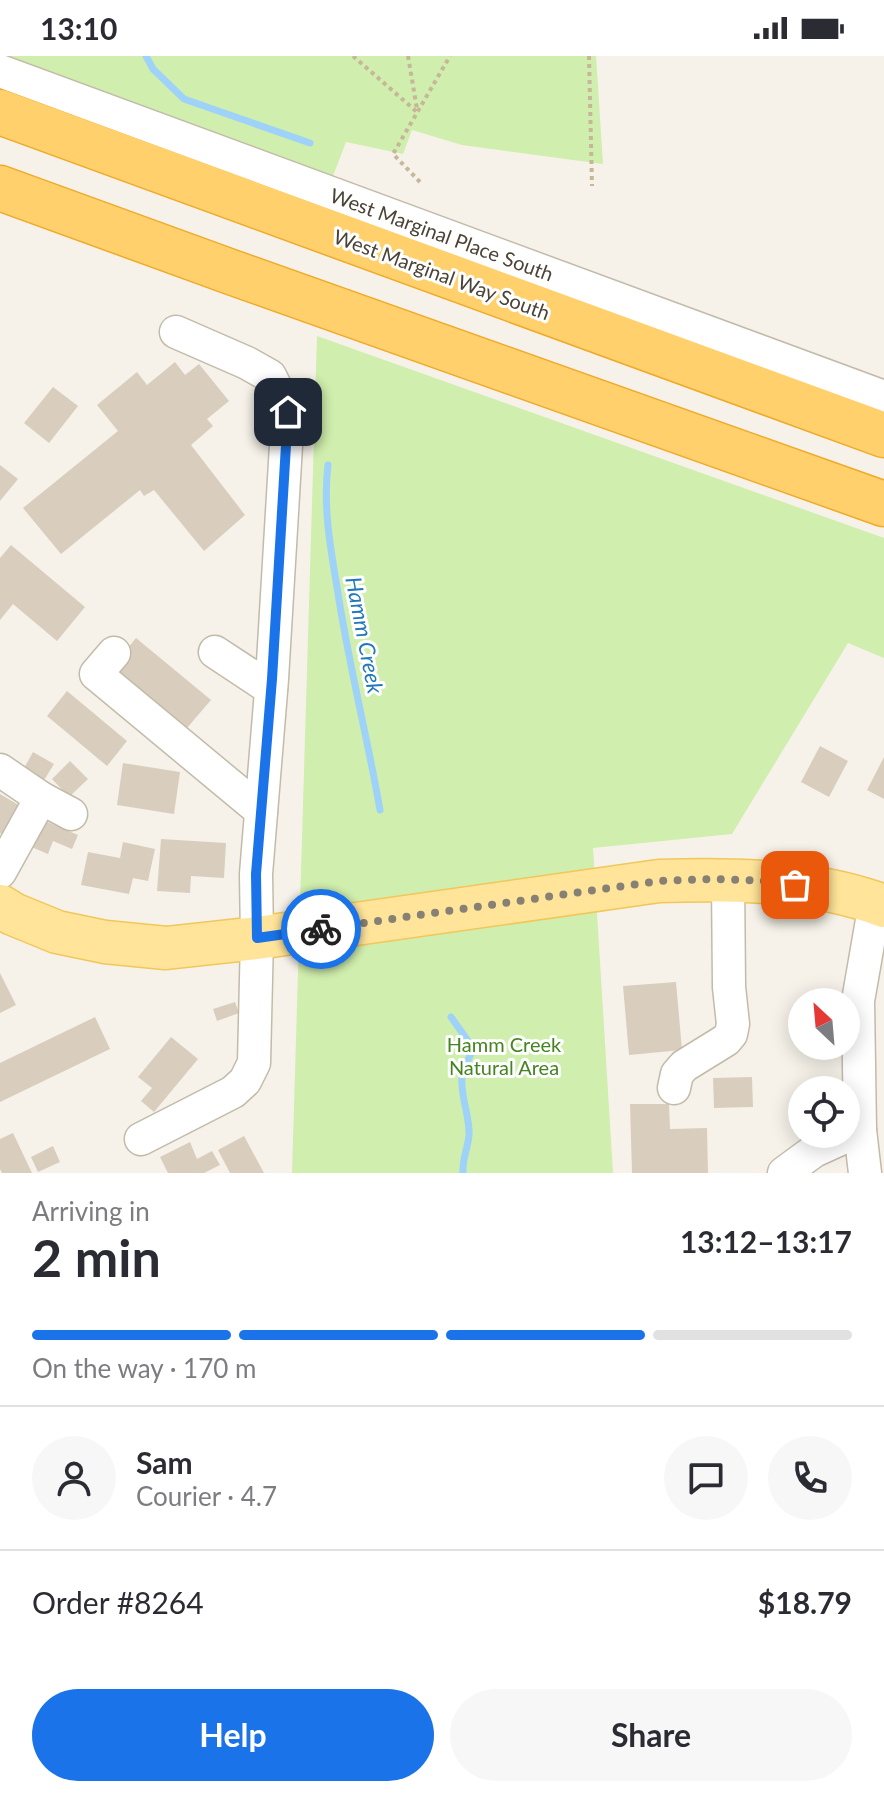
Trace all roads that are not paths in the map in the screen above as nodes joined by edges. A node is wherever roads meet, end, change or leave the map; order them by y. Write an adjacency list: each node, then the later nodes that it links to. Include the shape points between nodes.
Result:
1 (0, 71): 5 (street, West Marginal Place South)
2 (0, 112): 6 (highway, West Marginal Way South)
3 (0, 188): 7 (highway)
4 (176, 332): 10 (street, via 270,376 288,412)
5 (884, 397)
6 (884, 435)
7 (884, 504)
8 (215, 652): 10 (street)
9 (114, 653): 13 (street, via 96,674)
10 (271, 689): 13 (street)
11 (0, 770): 12 (street)
12 (41, 798): 14 (street); 15 (street)
13 (261, 811): 19 (street)
14 (71, 814)
15 (0, 872)
16 (728, 880): 17 (main road, via 824,890); 19 (main road, via 659,881); 21 (street, via 731,1034 684,1066)
17 (880, 905): 20 (street, via 858,1001)
18 (0, 906): 19 (main road, via 57,932 105,942 166,948)
19 (257, 938): 23 (street, via 254,1063 245,1081)
20 (859, 1076)
21 (674, 1088)
22 (860, 1130): 26 (street)
23 (141, 1139)
24 (821, 1148): 25 (street)
25 (784, 1173)
26 (865, 1173)

